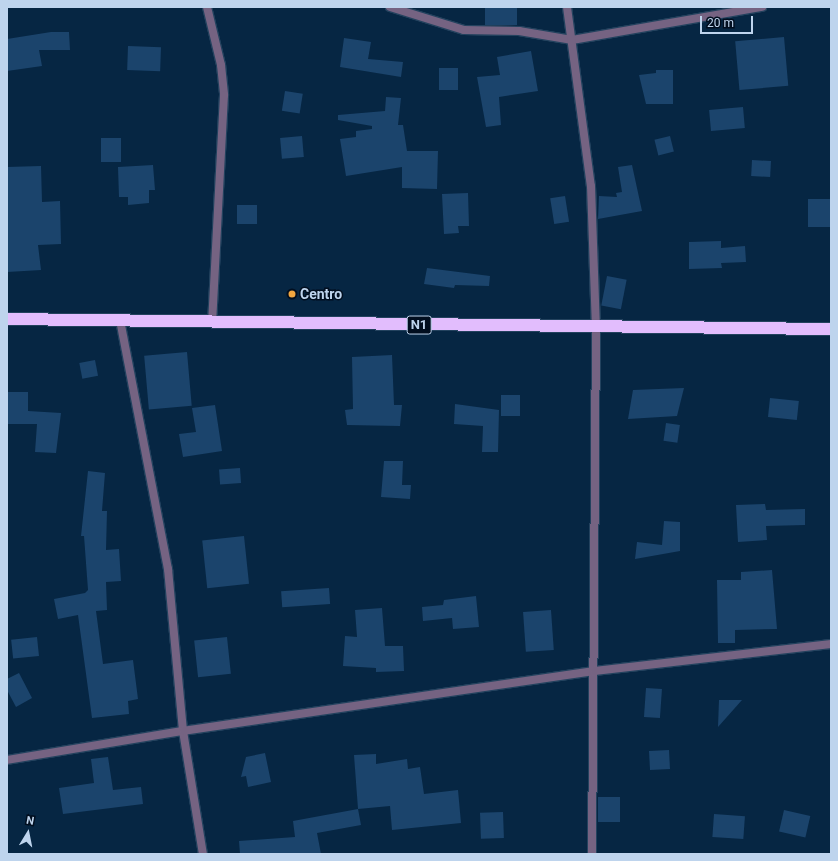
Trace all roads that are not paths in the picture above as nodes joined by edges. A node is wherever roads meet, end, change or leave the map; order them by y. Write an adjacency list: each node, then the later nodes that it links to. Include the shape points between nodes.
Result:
1 (207, 7): 8 (street, via 221,65 224,95)
2 (390, 7): 5 (street, via 464,30 518,31)
3 (567, 7): 5 (street)
4 (762, 7): 5 (street)
5 (572, 40): 9 (street, via 591,186)
6 (7, 319): 7 (highway, N1)
7 (120, 320): 8 (highway, N1); 13 (street, via 168,569)
8 (212, 322): 9 (highway, N1)
9 (596, 327): 10 (highway, N1); 12 (street)
10 (831, 329)
11 (831, 644): 12 (street)
12 (594, 671): 13 (street); 16 (street)
13 (183, 731): 14 (street); 15 (street)
14 (7, 760)
15 (203, 854)
16 (592, 854)

